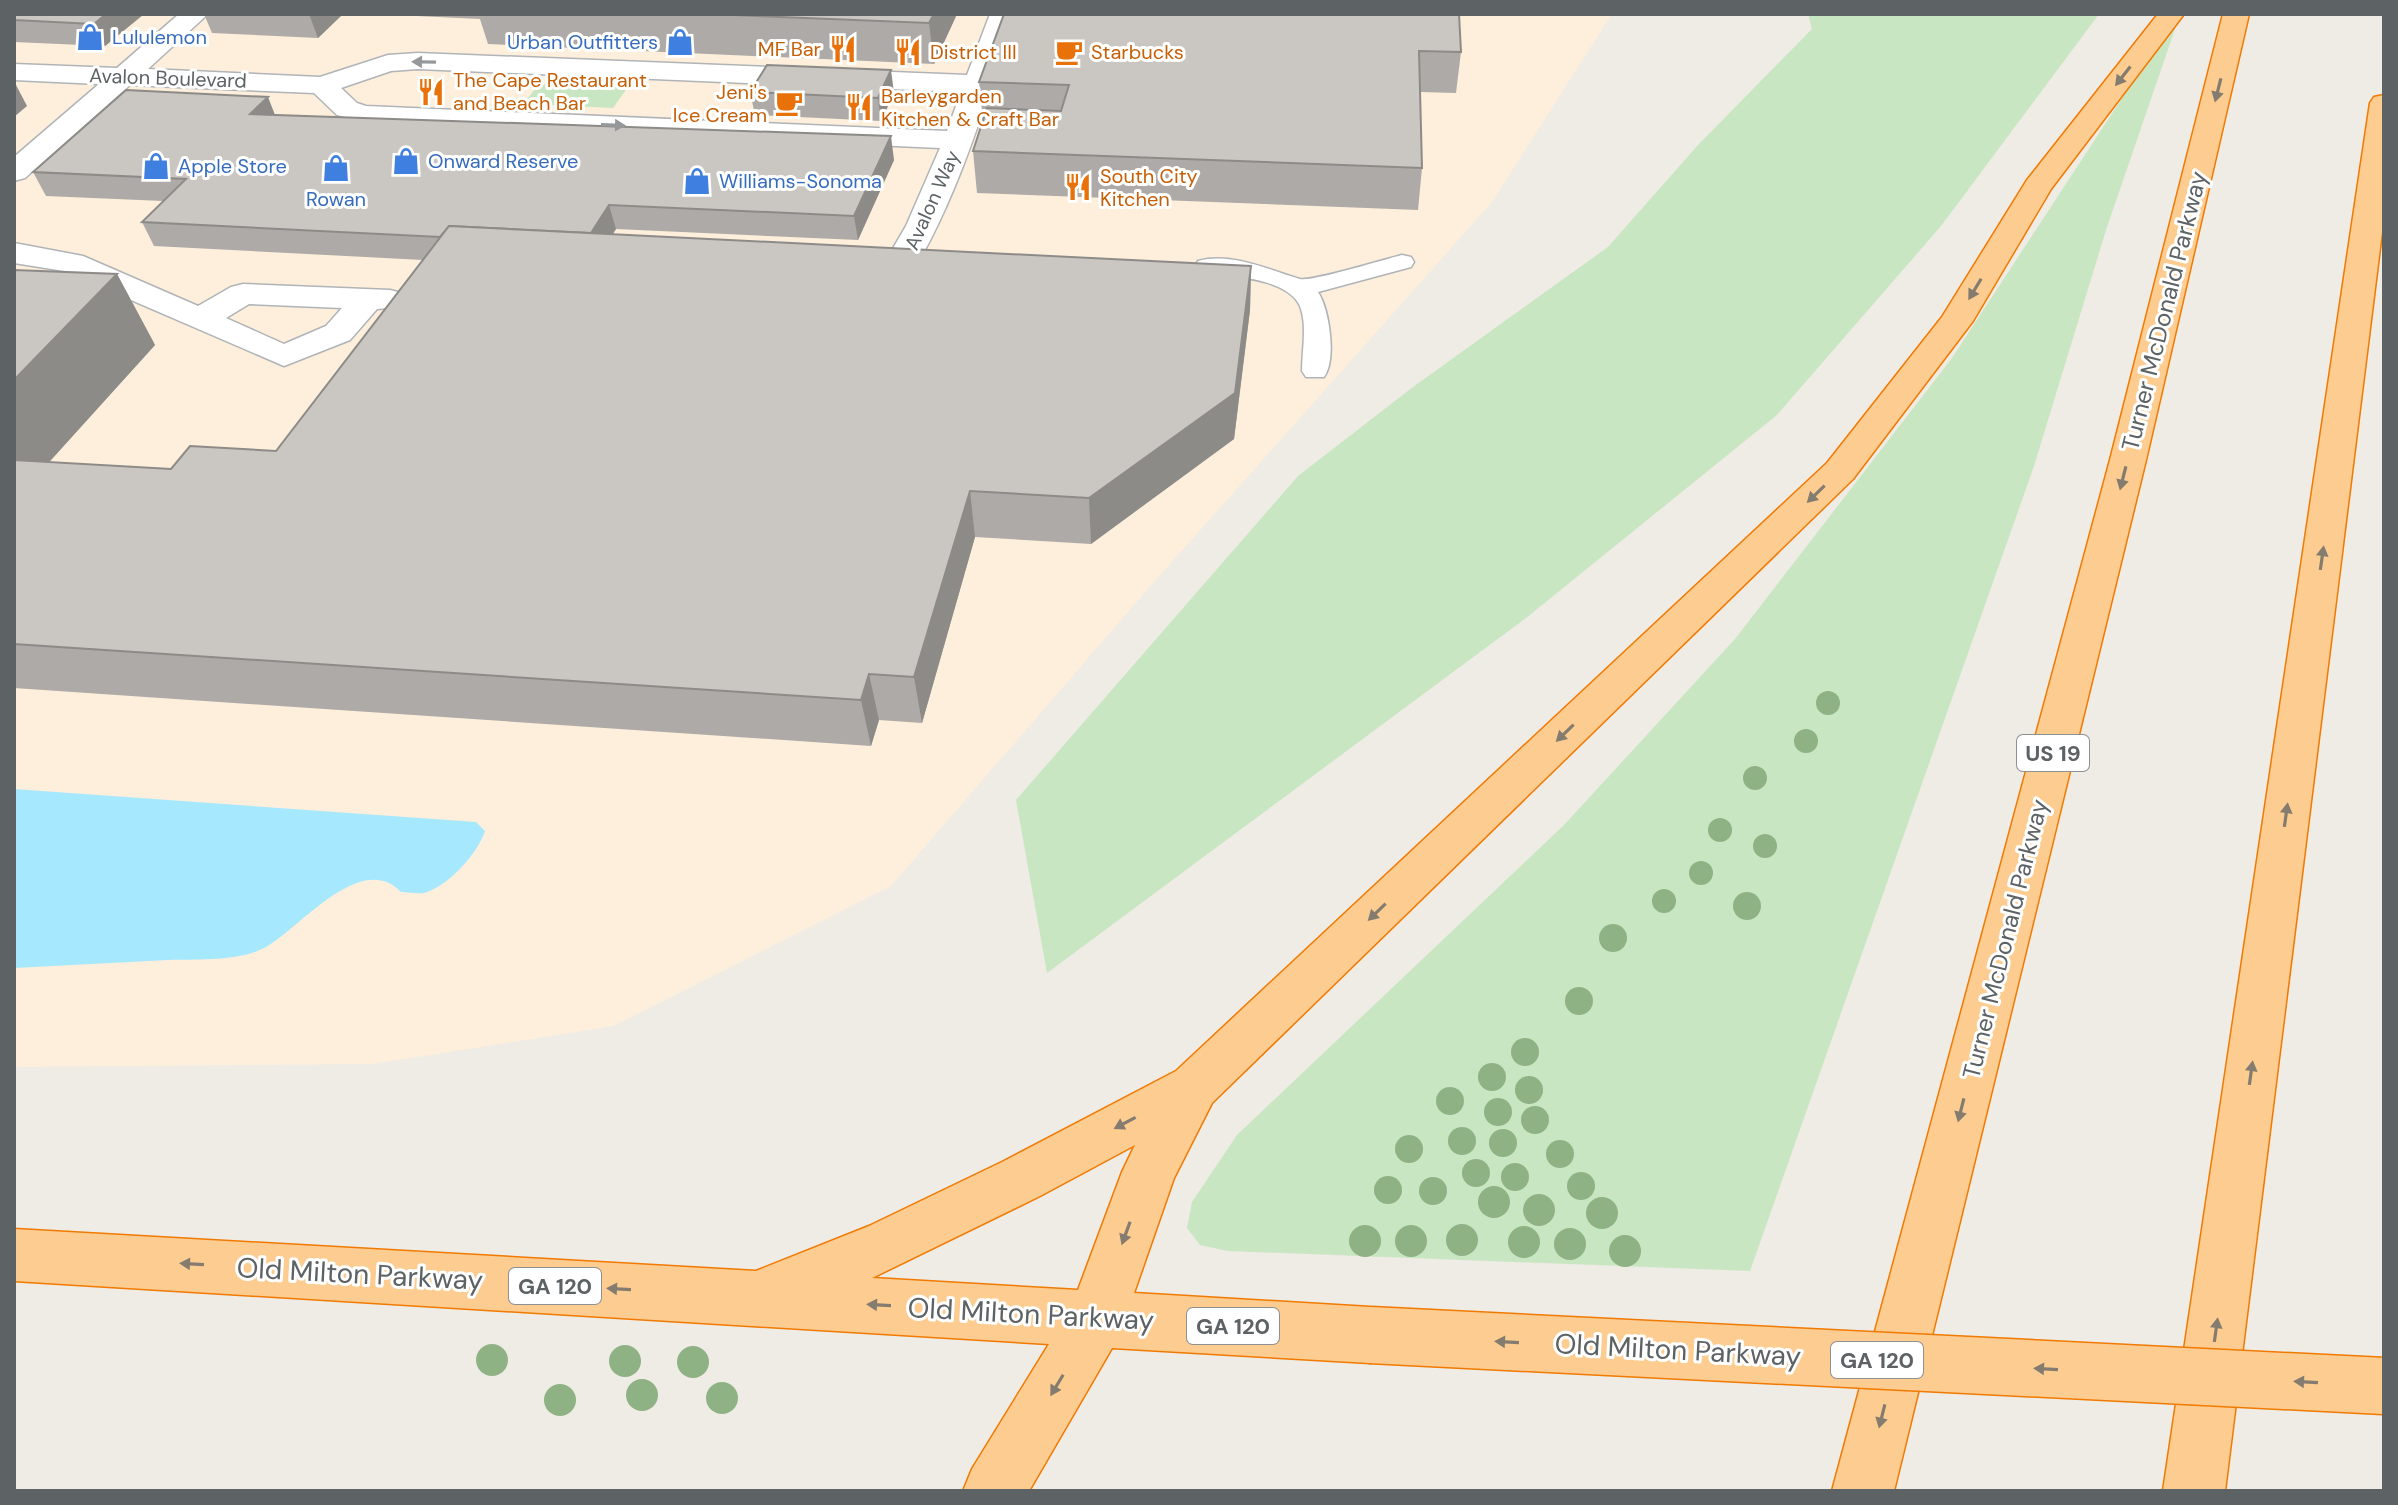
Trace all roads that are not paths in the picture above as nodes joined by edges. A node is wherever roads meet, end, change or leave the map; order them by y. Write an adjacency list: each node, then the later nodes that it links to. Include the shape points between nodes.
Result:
1 (195, 14): 6 (street)
2 (1003, 14): 7 (street, Avalon Way)
3 (2171, 14): 21 (highway, one-way to 21, via 2038,186 1956,321 1840,471)
4 (2236, 14): 27 (highway, Turner McDonald Parkway / US 19, one-way to 27, via 2128,460)
5 (14, 72): 6 (street, Avalon Boulevard)
6 (125, 76): 8 (street, Avalon Boulevard); 11 (street)
7 (977, 84): 8 (street, Avalon Boulevard, one-way to 8, via 418,61 388,63); 10 (street, Avalon Way)
8 (322, 85): 10 (street, one-way to 10, via 347,109 364,114)
9 (2384, 103): 28 (highway, one-way to 9)
10 (959, 140): 16 (street, Avalon Way, via 920,251)
11 (14, 172)
12 (14, 253): 19 (street, via 72,263)
13 (1402, 262): 15 (lane)
14 (1182, 265): 15 (lane, via 1245,268)
15 (1302, 288): 20 (lane, via 1314,305)
16 (884, 291)
17 (368, 299): 18 (street); 19 (street, via 243,294); 19 (street, via 338,333 284,356)
18 (426, 302)
19 (202, 318)
20 (1315, 371)
21 (1194, 1087): 23 (highway, one-way to 23, via 889,1244); 24 (highway, one-way to 24, via 1149,1172)
22 (14, 1255): 23 (highway, Old Milton Parkway / GA 120, one-way to 22)
23 (759, 1298): 24 (highway, Old Milton Parkway / GA 120, one-way to 23)
24 (1097, 1318): 25 (highway, Old Milton Parkway / GA 120, one-way to 24, bridge); 26 (highway, one-way to 26)
25 (2384, 1386)
26 (994, 1491)
27 (1863, 1491)
28 (2194, 1491)

